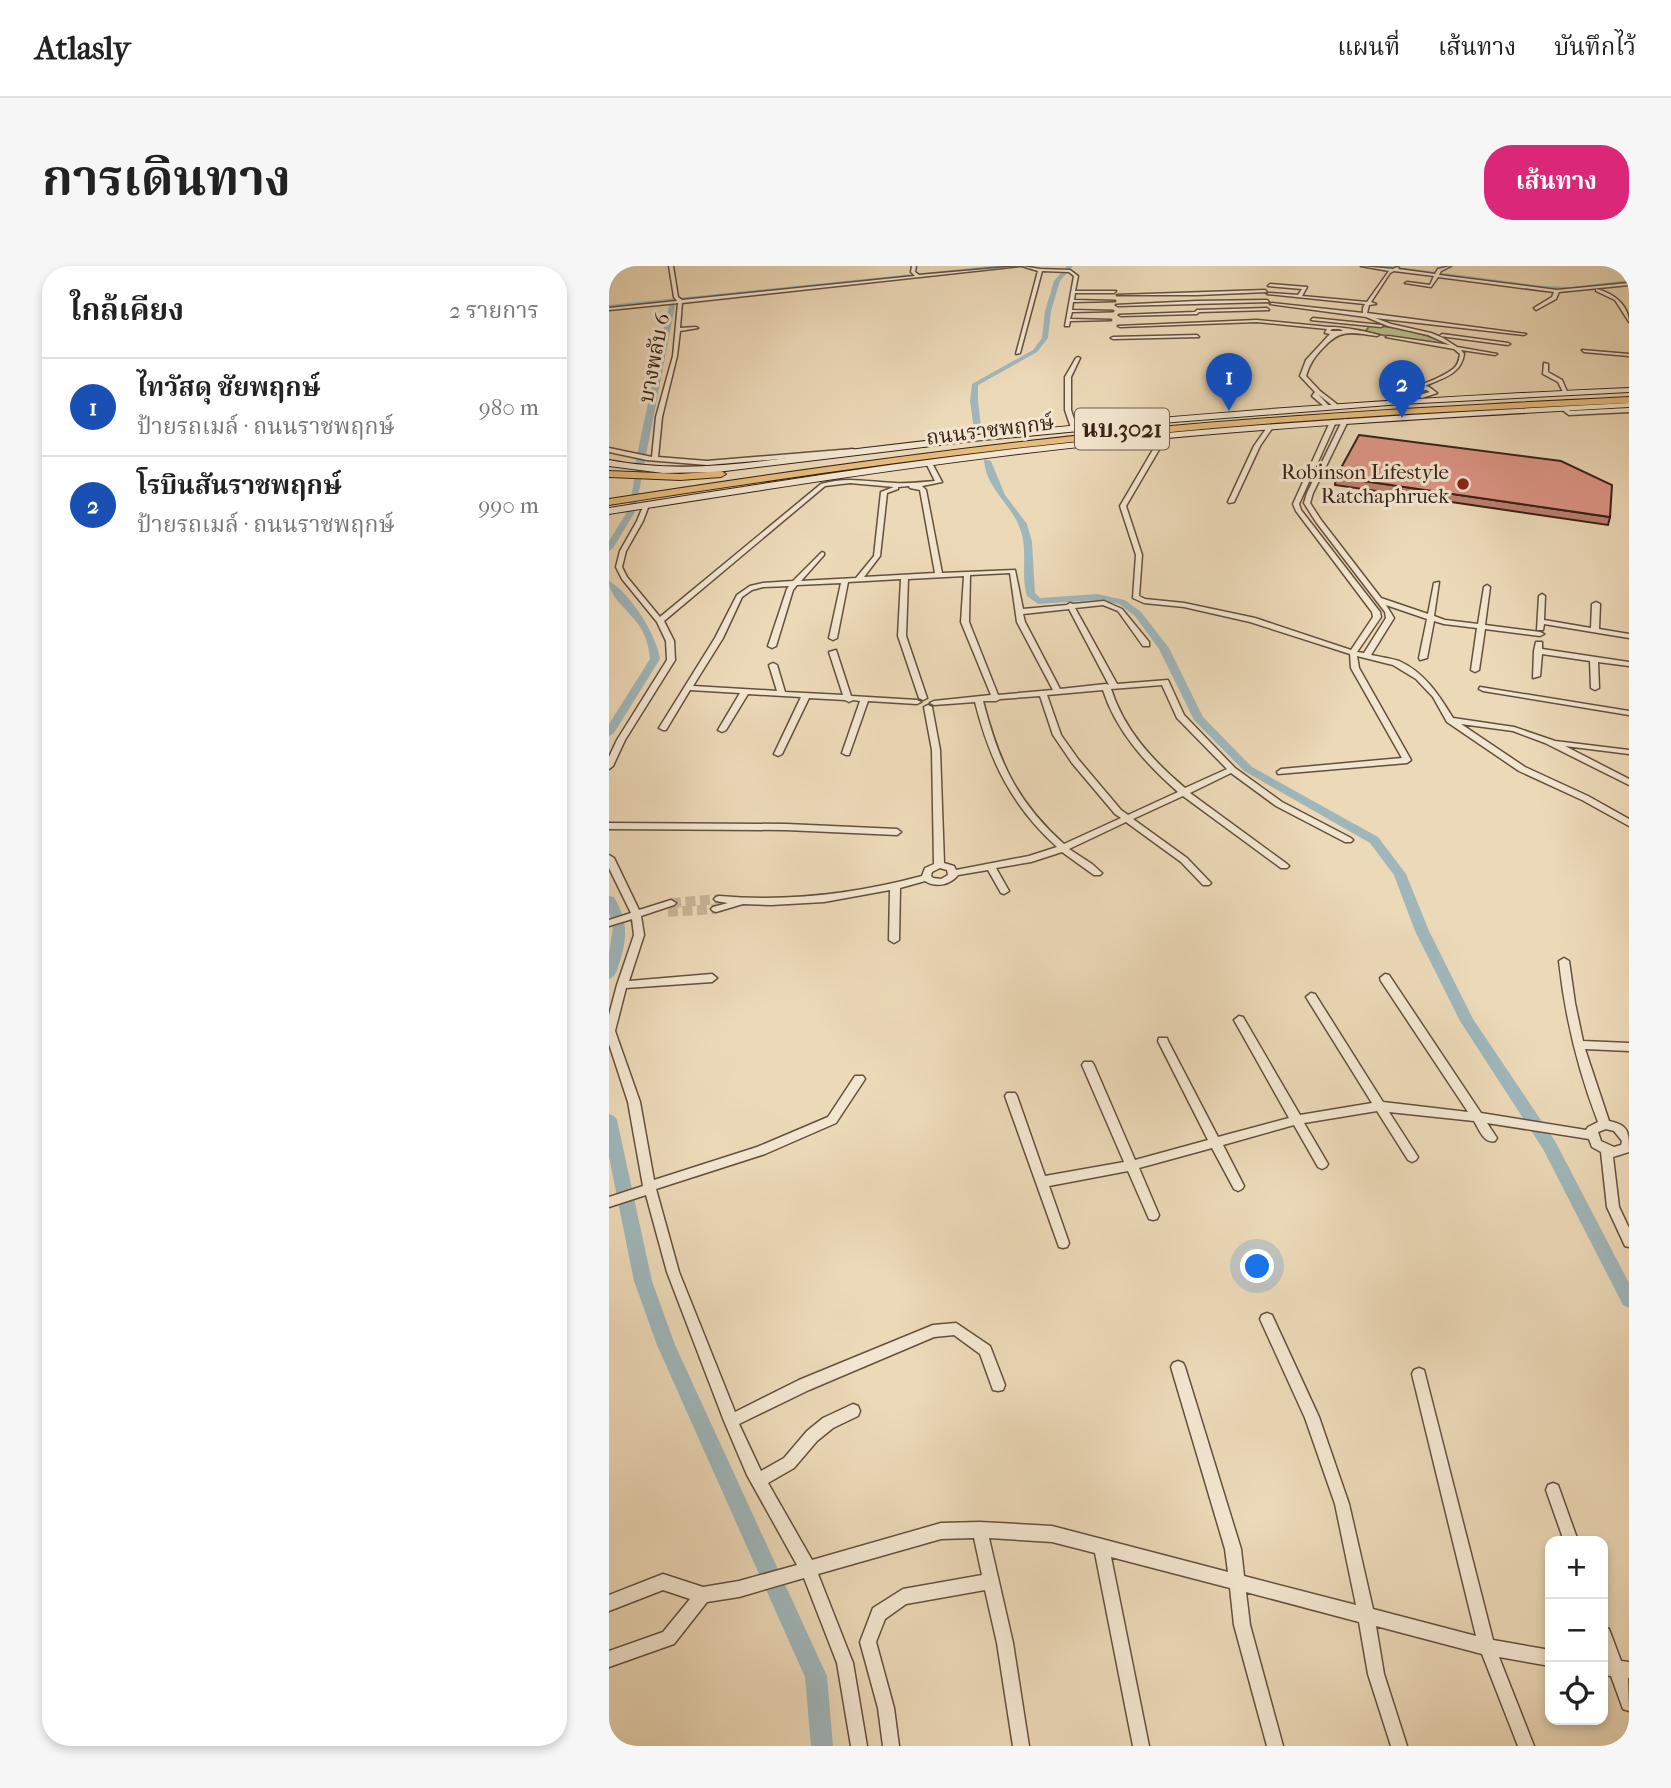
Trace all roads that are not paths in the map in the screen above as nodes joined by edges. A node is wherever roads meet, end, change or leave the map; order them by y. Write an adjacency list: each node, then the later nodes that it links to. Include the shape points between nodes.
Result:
1 (671, 266): 23 (street, บางพลับ 6)
2 (914, 266): 13 (street)
3 (947, 266): 4 (street, via 950,270)
4 (978, 266)
5 (1018, 266): 13 (street)
6 (1024, 266): 10 (street)
7 (1363, 266): 9 (street)
8 (1449, 266): 12 (street)
9 (1377, 267): 11 (street)
10 (1040, 270): 20 (street, via 1070,271 1076,276); 62 (street)
11 (1399, 270): 12 (street); 27 (street)
12 (1438, 274): 14 (street, via 1431,286); 19 (street, via 1500,283 1515,291 1522,287)
13 (917, 275): 23 (street)
14 (1408, 283)
15 (1196, 284): 21 (street)
16 (1629, 284): 18 (street)
17 (1270, 285): 22 (street, via 1305,288)
18 (1596, 290): 19 (street); 40 (street, via 1617,299)
19 (1557, 291): 31 (street)
20 (1073, 292): 21 (street); 24 (street)
21 (1197, 294): 22 (street); 26 (street)
22 (1299, 297): 27 (street)
23 (678, 300): 29 (street); 45 (street, บางพลับ 6)
24 (1072, 301): 25 (street); 32 (street)
25 (1113, 301)
26 (1197, 303): 28 (street); 34 (street); 35 (street, via 1269,303)
27 (1371, 304): 35 (street); 36 (street)
28 (1118, 305)
29 (609, 309)
30 (1266, 309): 34 (street)
31 (1536, 309)
32 (1069, 311): 33 (street); 39 (street, via 1067,323)
33 (1111, 311)
34 (1197, 312): 37 (street); 41 (street)
35 (1365, 314): 36 (street); 43 (street)
36 (1373, 314): 43 (street); 47 (street)
37 (1121, 315)
38 (1272, 315): 43 (street)
39 (1109, 320)
40 (1629, 321)
41 (1195, 323): 42 (street); 46 (street, via 1277,322); 49 (street)
42 (1119, 326)
43 (1396, 326): 50 (street)
44 (696, 328): 45 (street)
45 (677, 330): 94 (street, บางพลับ 6)
46 (1331, 331): 48 (street, via 1341,328); 76 (street, via 1308,361 1303,376 1318,392 1314,395)
47 (1524, 334)
48 (1377, 335)
49 (1197, 336): 51 (street); 55 (street)
50 (1436, 336): 56 (street); 59 (street); 60 (street)
51 (1154, 337): 54 (street); 57 (street)
52 (1388, 337): 59 (street)
53 (1113, 338): 54 (street)
54 (1124, 338): 58 (street)
55 (1197, 344)
56 (1508, 344)
57 (1154, 347)
58 (1123, 348)
59 (1457, 348): 60 (street); 69 (street, via 1461,362 1446,377)
60 (1464, 349): 63 (street); 64 (street)
61 (1584, 351): 65 (street)
62 (1018, 353)
63 (1495, 354)
64 (1469, 355)
65 (1629, 355)
66 (1078, 358): 84 (street, via 1068,377 1068,410)
67 (1469, 362): 70 (street, via 1453,378)
68 (1546, 364): 71 (street, via 1545,373 1558,379)
69 (1419, 387): 70 (street); 74 (street, via 1410,391)
70 (1430, 389): 74 (street, via 1432,394)
71 (1566, 393): 72 (main road, ถนนราชพฤกษ์ / นบ.3021); 75 (main road, ถนนราชพฤกษ์ / นบ.3021)
72 (1545, 394): 73 (main road); 74 (main road, ถนนราชพฤกษ์ / นบ.3021)
73 (1604, 396): 75 (main road, ถนนราชพฤกษ์ / นบ.3021); 89 (main road, ถนนราชพฤกษ์ / นบ.3021, via 1301,412)
74 (1417, 398): 76 (main road, ถนนราชพฤกษ์ / นบ.3021)
75 (1629, 398): 77 (main road, ถนนราชพฤกษ์ / นบ.3021); 78 (main road, นบ.3021)
76 (1330, 405): 84 (main road, ถนนราชพฤกษ์ / นบ.3021)
77 (1523, 405): 79 (main road); 87 (main road, ถนนราชพฤกษ์ / นบ.3021)
78 (1566, 410): 79 (main road, นบ.3021); 82 (street)
79 (1445, 414): 80 (main road, นบ.3021)
80 (1345, 421): 81 (main road, นบ.3021); 101 (street)
81 (1333, 422): 83 (main road, นบ.3021); 100 (street)
82 (1568, 424)
83 (1270, 427): 85 (main road, นบ.3021); 105 (street)
84 (1074, 428): 86 (main road, ถนนราชพฤกษ์ / นบ.3021)
85 (1220, 430): 87 (main road, นบ.3021); 88 (main road)
86 (1045, 432): 89 (main road); 91 (main road, ถนนราชพฤกษ์)
87 (1138, 433): 103 (main road, ถนนราชพฤกษ์ / นบ.3021, via 928,456)
88 (1164, 436): 93 (main road); 133 (street, via 1123,506 1139,555 1135,597 1251,620)
89 (999, 442): 97 (main road, ถนนราชพฤกษ์ / นบ.3021)
90 (609, 450): 94 (street)
91 (869, 450): 94 (street, via 708,463); 97 (main road, ถนนราชพฤกษ์)
92 (609, 455): 98 (main road)
93 (978, 456): 96 (main road); 106 (main road, via 761,483)
94 (651, 458)
95 (609, 463): 98 (main road, via 654,471)
96 (929, 463): 103 (main road); 122 (street, via 939,482 823,485)
97 (784, 465): 98 (main road, ถนนราชพฤกษ์); 99 (main road, via 669,477); 103 (main road, ถนนราชพฤกษ์ / นบ.3021)
98 (708, 469)
99 (609, 474)
100 (1300, 491): 101 (street); 133 (street, via 1298,510 1376,612)
101 (1310, 493): 117 (street, via 1310,510)
102 (618, 499): 103 (main road, ถนนราชพฤกษ์ / นบ.3021); 103 (main road); 104 (main road, ถนนราชพฤกษ์ / นบ.3021); 106 (main road)
103 (644, 499): 122 (street, via 643,520 619,567)
104 (609, 502)
105 (1231, 502)
106 (609, 509)
107 (823, 554): 113 (street)
108 (967, 573): 109 (street); 120 (street, via 1013,571); 150 (street, via 965,622)
109 (939, 574): 110 (street); 112 (street, via 922,488 892,489 884,492 877,556)
110 (905, 577): 112 (street); 154 (street, via 902,636)
111 (845, 580): 112 (street); 113 (street); 128 (street)
112 (858, 580)
113 (795, 583): 130 (street); 142 (street, via 756,586 739,596)
114 (1437, 583): 121 (street)
115 (1487, 587): 124 (street)
116 (1542, 596): 123 (street)
117 (1379, 600): 121 (street); 134 (street, via 1390,618)
118 (1596, 604): 125 (street)
119 (1070, 605): 120 (street); 129 (street, via 1098,602 1121,610); 141 (street)
120 (1019, 611): 146 (street)
121 (1431, 617): 124 (street); 135 (street)
122 (660, 621): 163 (street, via 670,640 671,660)
123 (1540, 621): 125 (street); 126 (street)
124 (1481, 627): 126 (street); 139 (street)
125 (1595, 630): 127 (street)
126 (1540, 634): 131 (street)
127 (1629, 636)
128 (833, 638)
129 (1146, 644)
130 (772, 646)
131 (1538, 650): 136 (street); 140 (street)
132 (833, 652): 151 (street)
133 (1353, 652): 134 (street); 165 (street, via 1355,668 1407,760)
134 (1367, 655): 156 (street, via 1396,663 1419,677)
135 (1423, 657)
136 (1594, 659): 137 (street); 143 (street)
137 (1629, 664)
138 (773, 665): 148 (street)
139 (1475, 670)
140 (1536, 676)
141 (1110, 686): 146 (street); 164 (street, via 1166,683 1180,716); 167 (street, via 1118,719)
142 (689, 688): 145 (street); 157 (street)
143 (1595, 688)
144 (1483, 690): 155 (street)
145 (745, 692): 148 (street); 158 (street)
146 (1058, 692): 147 (street)
147 (1043, 694): 150 (street); 168 (street, via 1057,735)
148 (782, 695): 149 (street)
149 (805, 697): 151 (street); 162 (street)
150 (996, 699): 153 (street)
151 (849, 700): 152 (street)
152 (865, 701): 154 (street); 161 (street)
153 (979, 701): 154 (street); 173 (street, via 1003,778)
154 (925, 703): 175 (street, via 936,750)
155 (1629, 713)
156 (1450, 720): 159 (street, via 1514,729); 169 (street, via 1522,769)
157 (663, 728)
158 (722, 730)
159 (1548, 741): 160 (street); 166 (street)
160 (1629, 752)
161 (845, 753)
162 (778, 754)
163 (609, 766)
164 (1232, 770): 167 (street); 172 (street, via 1279,804)
165 (1281, 772)
166 (1629, 782)
167 (1184, 793): 168 (street); 176 (street)
168 (1128, 820): 173 (street); 181 (street, via 1184,860)
169 (1629, 823)
170 (609, 826): 171 (street)
171 (897, 832)
172 (1348, 840)
173 (1063, 848): 177 (street); 179 (street)
174 (609, 858): 186 (street)
175 (939, 865): 178 (street); 180 (street, via 928,870)
176 (1284, 866)
177 (991, 867): 178 (street); 183 (street)
178 (954, 873): 180 (street, via 943,882)
179 (1097, 873)
180 (927, 878): 182 (street)
181 (1206, 883)
182 (895, 887): 184 (street, via 800,900); 188 (street)
183 (1004, 891)
184 (718, 904)
185 (669, 908): 186 (street)
186 (637, 915): 187 (street); 192 (street, via 639,934)
187 (609, 923)
188 (894, 940)
189 (1563, 961): 196 (street)
190 (712, 978): 192 (street)
191 (1385, 978): 202 (street)
192 (622, 985): 215 (street, via 610,1031 634,1102)
193 (1311, 997): 201 (street)
194 (1239, 1020): 203 (street)
195 (1163, 1041): 208 (street)
196 (1579, 1045): 197 (street); 204 (street)
197 (1629, 1047)
198 (1088, 1065): 212 (street)
199 (859, 1079): 215 (street, via 832,1119 761,1151)
200 (1011, 1096): 213 (street)
201 (1379, 1106): 202 (street); 203 (street); 210 (street)
202 (1475, 1116): 205 (street); 206 (street)
203 (1297, 1120): 208 (street); 211 (street)
204 (1605, 1124): 205 (street, via 1595,1127); 207 (street, via 1623,1131)
205 (1591, 1135): 209 (street)
206 (1491, 1138)
207 (1629, 1140): 209 (street, via 1623,1150)
208 (1216, 1142): 212 (street); 214 (street)
209 (1607, 1151): 219 (street, via 1613,1207)
210 (1412, 1157)
211 (1322, 1164)
212 (1133, 1166): 213 (street); 217 (street)
213 (1042, 1182): 218 (street)
214 (1238, 1186)
215 (648, 1188): 216 (street); 225 (street, via 673,1272)
216 (612, 1201)
217 (1153, 1215)
218 (1063, 1242)
219 (1629, 1242)
220 (1267, 1319): 236 (street, via 1312,1417 1342,1504)
221 (1178, 1367): 233 (street, via 1233,1549)
222 (1419, 1374): 237 (street)
223 (998, 1385): 225 (street, via 985,1350 956,1329 933,1331)
224 (853, 1411): 226 (street, via 828,1423 789,1463)
225 (731, 1421): 226 (street)
226 (758, 1481): 231 (street)
227 (1553, 1490): 229 (street)
228 (980, 1531): 230 (street, via 1052,1534); 231 (street, via 941,1531); 232 (street)
229 (1569, 1536)
230 (1101, 1547): 233 (street); 246 (street)
231 (803, 1573): 234 (street); 243 (street, via 845,1663)
232 (991, 1581): 244 (street, via 903,1597 879,1614 868,1642); 245 (street)
233 (1237, 1583): 236 (street); 247 (street, via 1242,1625)
234 (703, 1595): 235 (street, via 663,1582); 240 (street, via 667,1638)
235 (609, 1603)
236 (1366, 1616): 237 (street); 248 (street, via 1376,1674)
237 (1487, 1647): 239 (street); 249 (street)
238 (1608, 1649): 241 (street)
239 (1545, 1657)
240 (609, 1660)
241 (1615, 1669): 242 (street)
242 (1629, 1703)
243 (859, 1746)
244 (891, 1746)
245 (1021, 1746)
246 (1141, 1746)
247 (1275, 1746)
248 (1399, 1746)
249 (1526, 1746)

